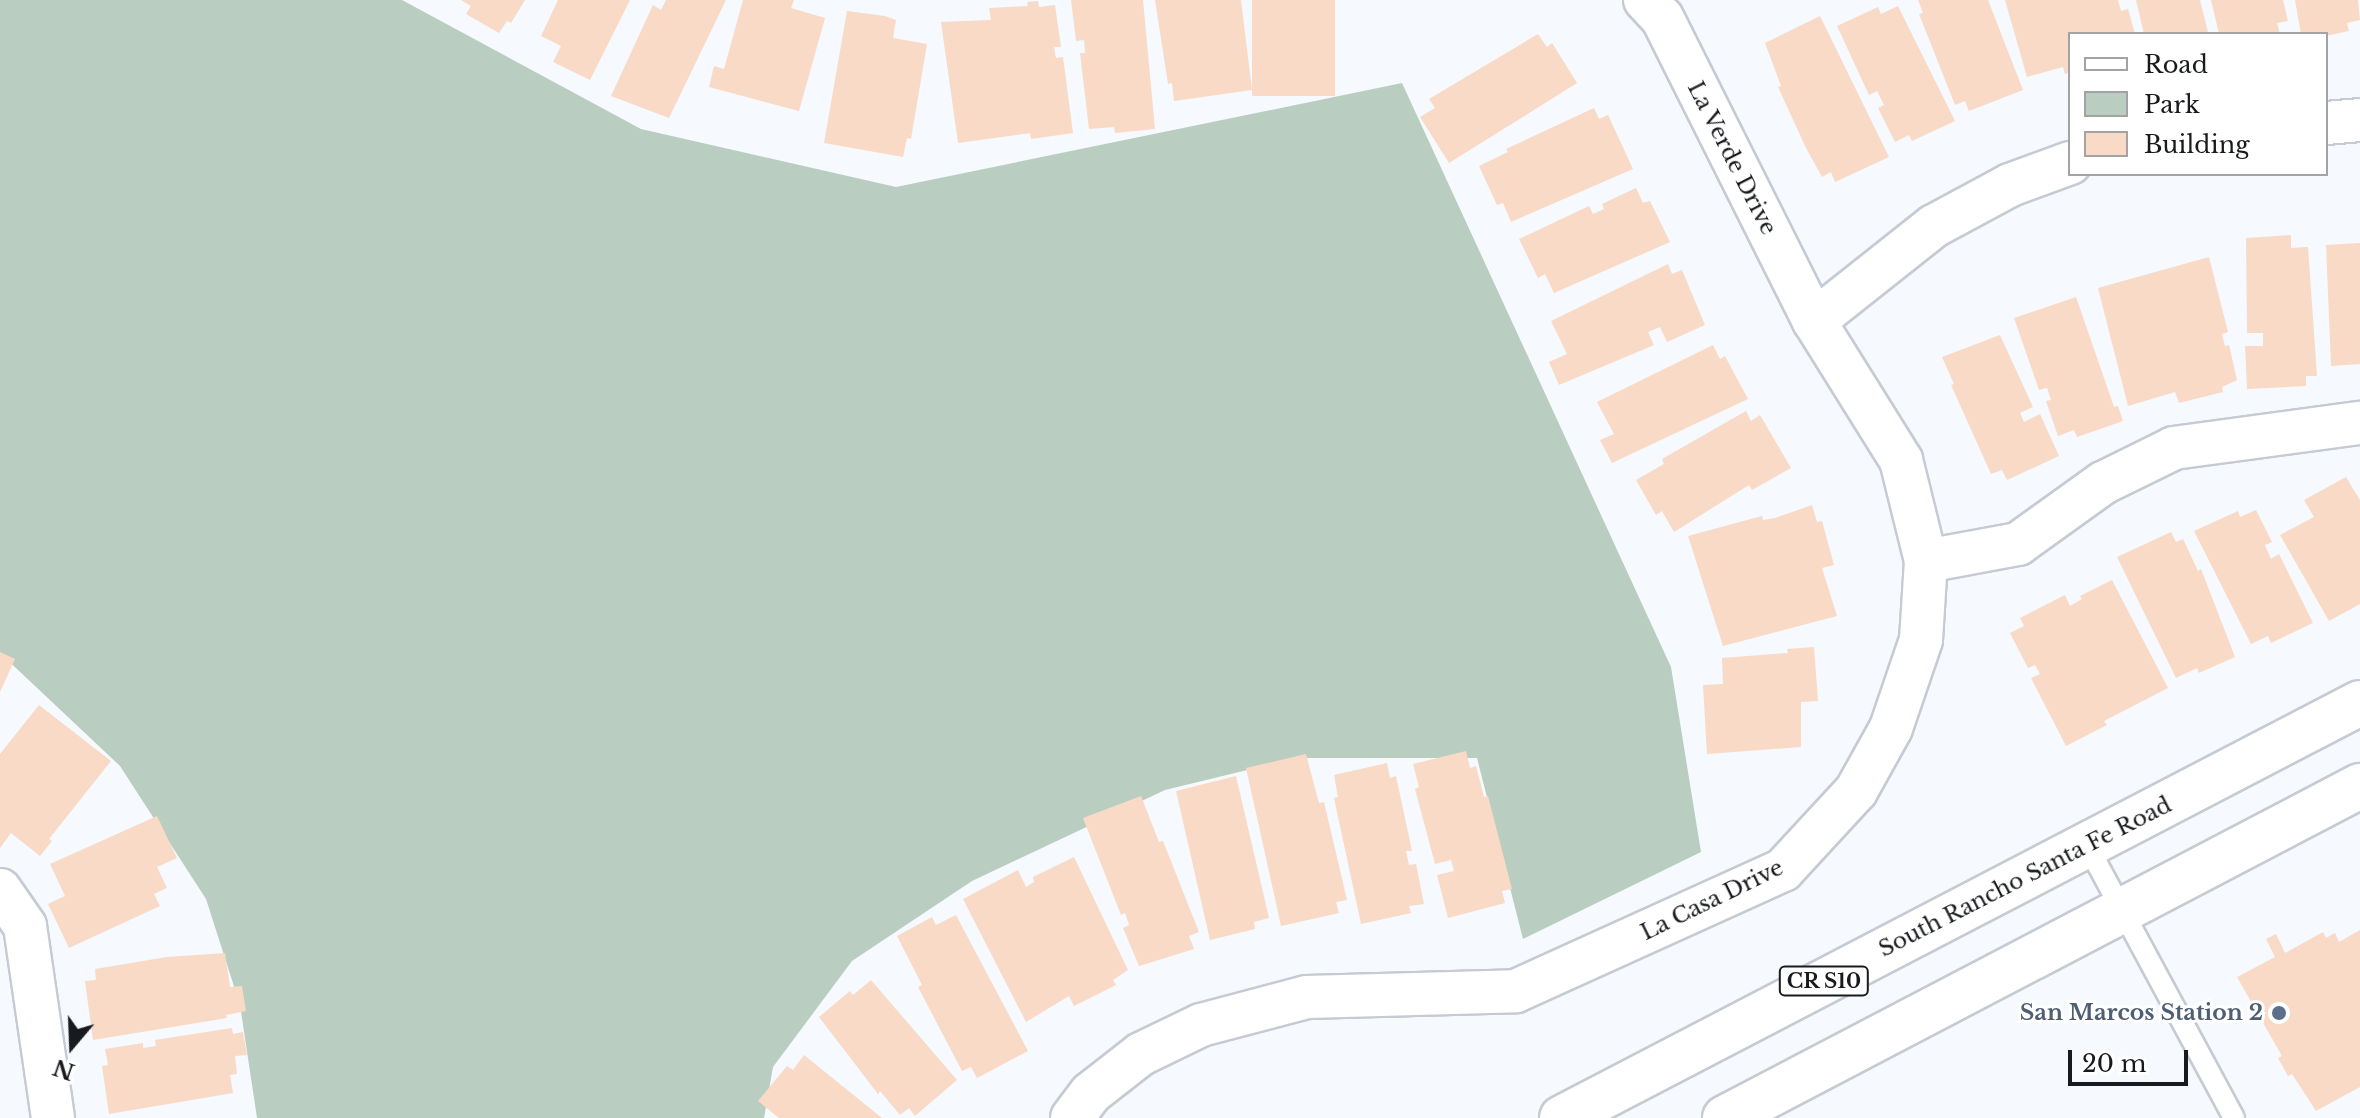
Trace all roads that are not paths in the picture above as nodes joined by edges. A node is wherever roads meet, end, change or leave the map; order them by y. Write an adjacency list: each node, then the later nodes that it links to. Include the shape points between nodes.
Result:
1 (1665, 6): 5 (street, La Verde Drive)
2 (2360, 120): 3 (street)
3 (2328, 123)
4 (2068, 164): 5 (street, via 2010,185 1934,226)
5 (1814, 321): 7 (street, La Casa Drive, via 1901,460)
6 (2360, 423): 7 (street, via 2174,448 2103,483 2018,544)
7 (1926, 561): 14 (street, La Casa Drive, via 1921,640 1891,728 1856,791 1783,870 1516,991 1307,997 1201,1025 1141,1054 1091,1093)
8 (2360, 703): 10 (main road, South Rancho Santa Fe Road / CR S10)
9 (2360, 786): 12 (main road)
10 (2087, 845): 12 (lane); 15 (main road, South Rancho Santa Fe Road / CR S10)
11 (0, 890): 13 (street, via 25,926)
12 (2121, 912): 16 (main road); 17 (lane)
13 (53, 1118)
14 (1072, 1118)
15 (1562, 1118)
16 (1725, 1118)
17 (2234, 1118)

